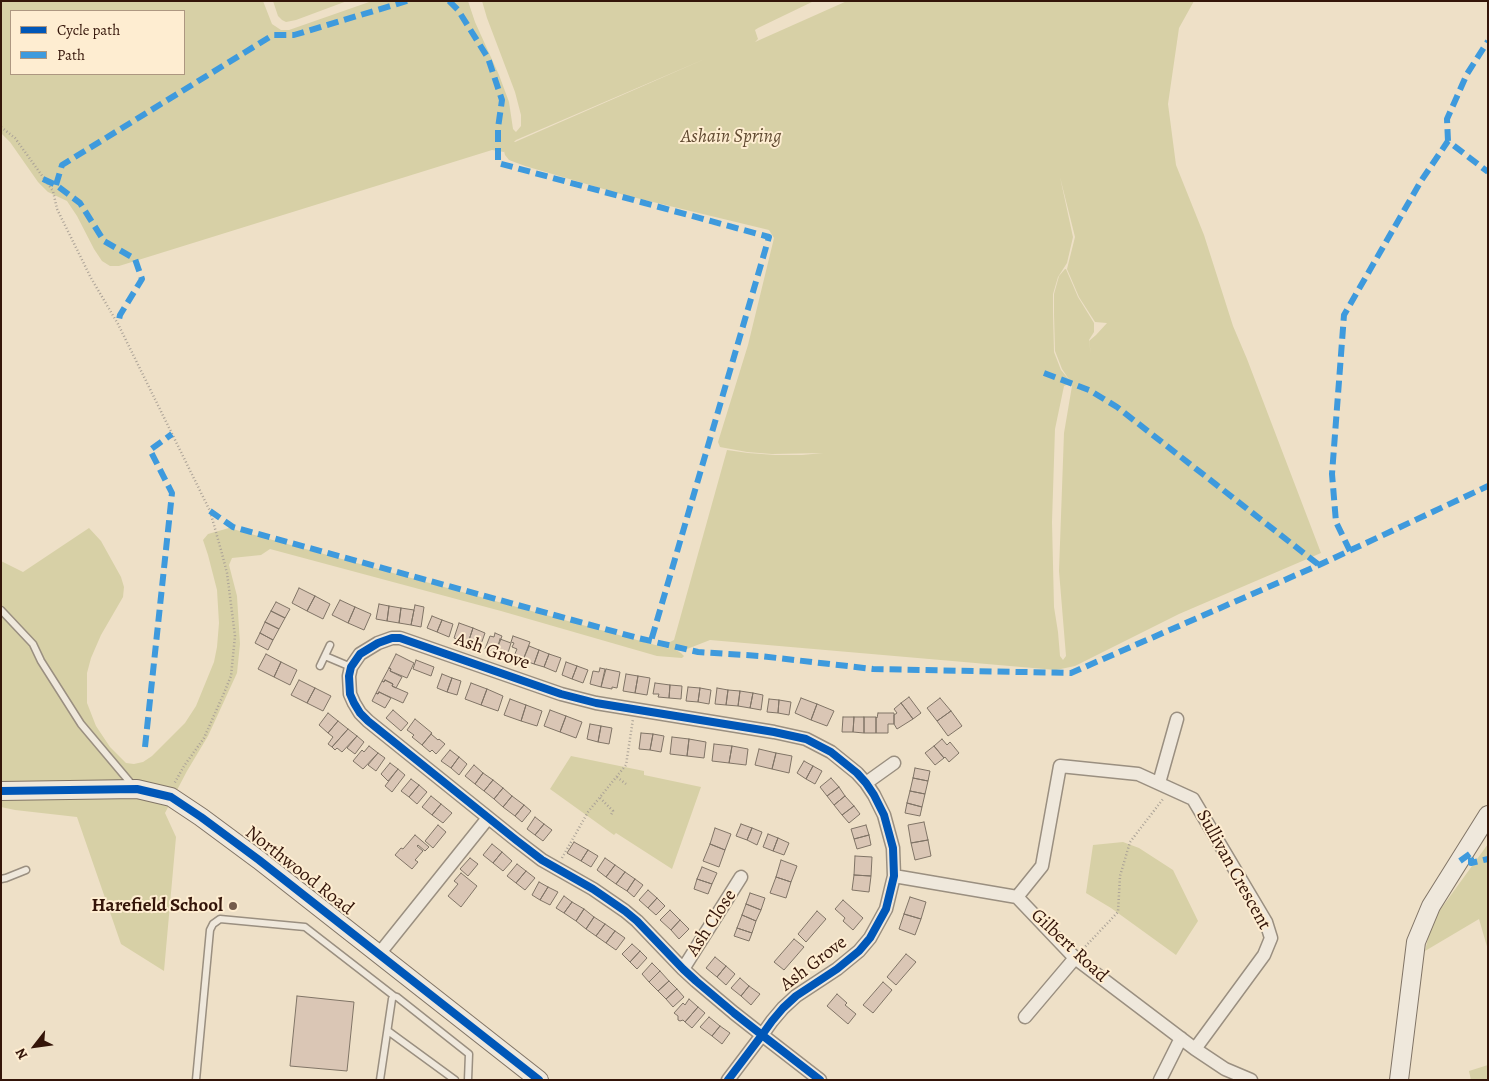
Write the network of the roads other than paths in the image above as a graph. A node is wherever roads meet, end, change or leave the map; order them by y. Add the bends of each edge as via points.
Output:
1 (1, 610) edge
2 (330, 644) dead end
3 (325, 656) junction
4 (320, 666) dead end
5 (351, 667) junction
6 (1177, 719) dead end
7 (894, 763) dead end
8 (866, 783) junction
9 (1165, 786) junction
10 (1, 790) edge
11 (137, 790) junction
12 (1488, 815) edge
13 (488, 818) junction
14 (26, 870) dead end
15 (894, 876) junction
16 (741, 877) dead end
17 (1, 879) edge
18 (1016, 897) junction
19 (379, 954) junction
20 (1076, 958) junction
21 (683, 969) junction
22 (394, 996) junction
23 (1025, 1017) dead end
24 (388, 1031) junction
25 (762, 1035) junction
26 (1181, 1038) junction
27 (1195, 1049) junction
28 (196, 1080) edge
29 (380, 1080) edge
30 (454, 1080) edge
31 (468, 1080) edge
32 (539, 1080) edge
33 (728, 1080) edge
34 (820, 1080) edge
35 (1160, 1080) edge
36 (1251, 1080) edge
37 (1398, 1080) edge

1 - 11 lane via 33,644 81,724
2 - 3 lane
3 - 4 lane
3 - 5 lane
5 - 8 street, Ash Grove via 366,650 385,640 400,638 596,703 806,739 830,752
5 - 13 street via 350,694 360,713
6 - 9 street
7 - 8 street
8 - 15 street, Ash Grove via 884,816 893,848
9 - 18 street, Sullivan Crescent via 1138,774 1060,766 1042,866
9 - 27 street, Sullivan Crescent via 1193,799 1266,922 1271,938 1264,955
10 - 11 street, Northwood Road
11 - 19 street, Northwood Road via 171,797 208,822
12 - 37 street via 1432,906 1416,942
13 - 19 street
13 - 21 street via 535,855 625,911
14 - 17 lane
15 - 18 street, Gilbert Road
15 - 25 street, Ash Grove via 886,909 859,951 796,996
16 - 21 street, Ash Close
18 - 20 street, Gilbert Road
19 - 32 street, Northwood Road
20 - 23 street
20 - 26 street, Gilbert Road
21 - 25 street
22 - 24 lane
22 - 28 lane via 305,927 220,919 210,930
22 - 31 lane via 469,1054
24 - 29 lane
24 - 30 lane
25 - 33 street, Ash Grove
25 - 34 street
26 - 27 street, Gilbert Road
26 - 35 street
27 - 36 street, Gilbert Road via 1225,1069

